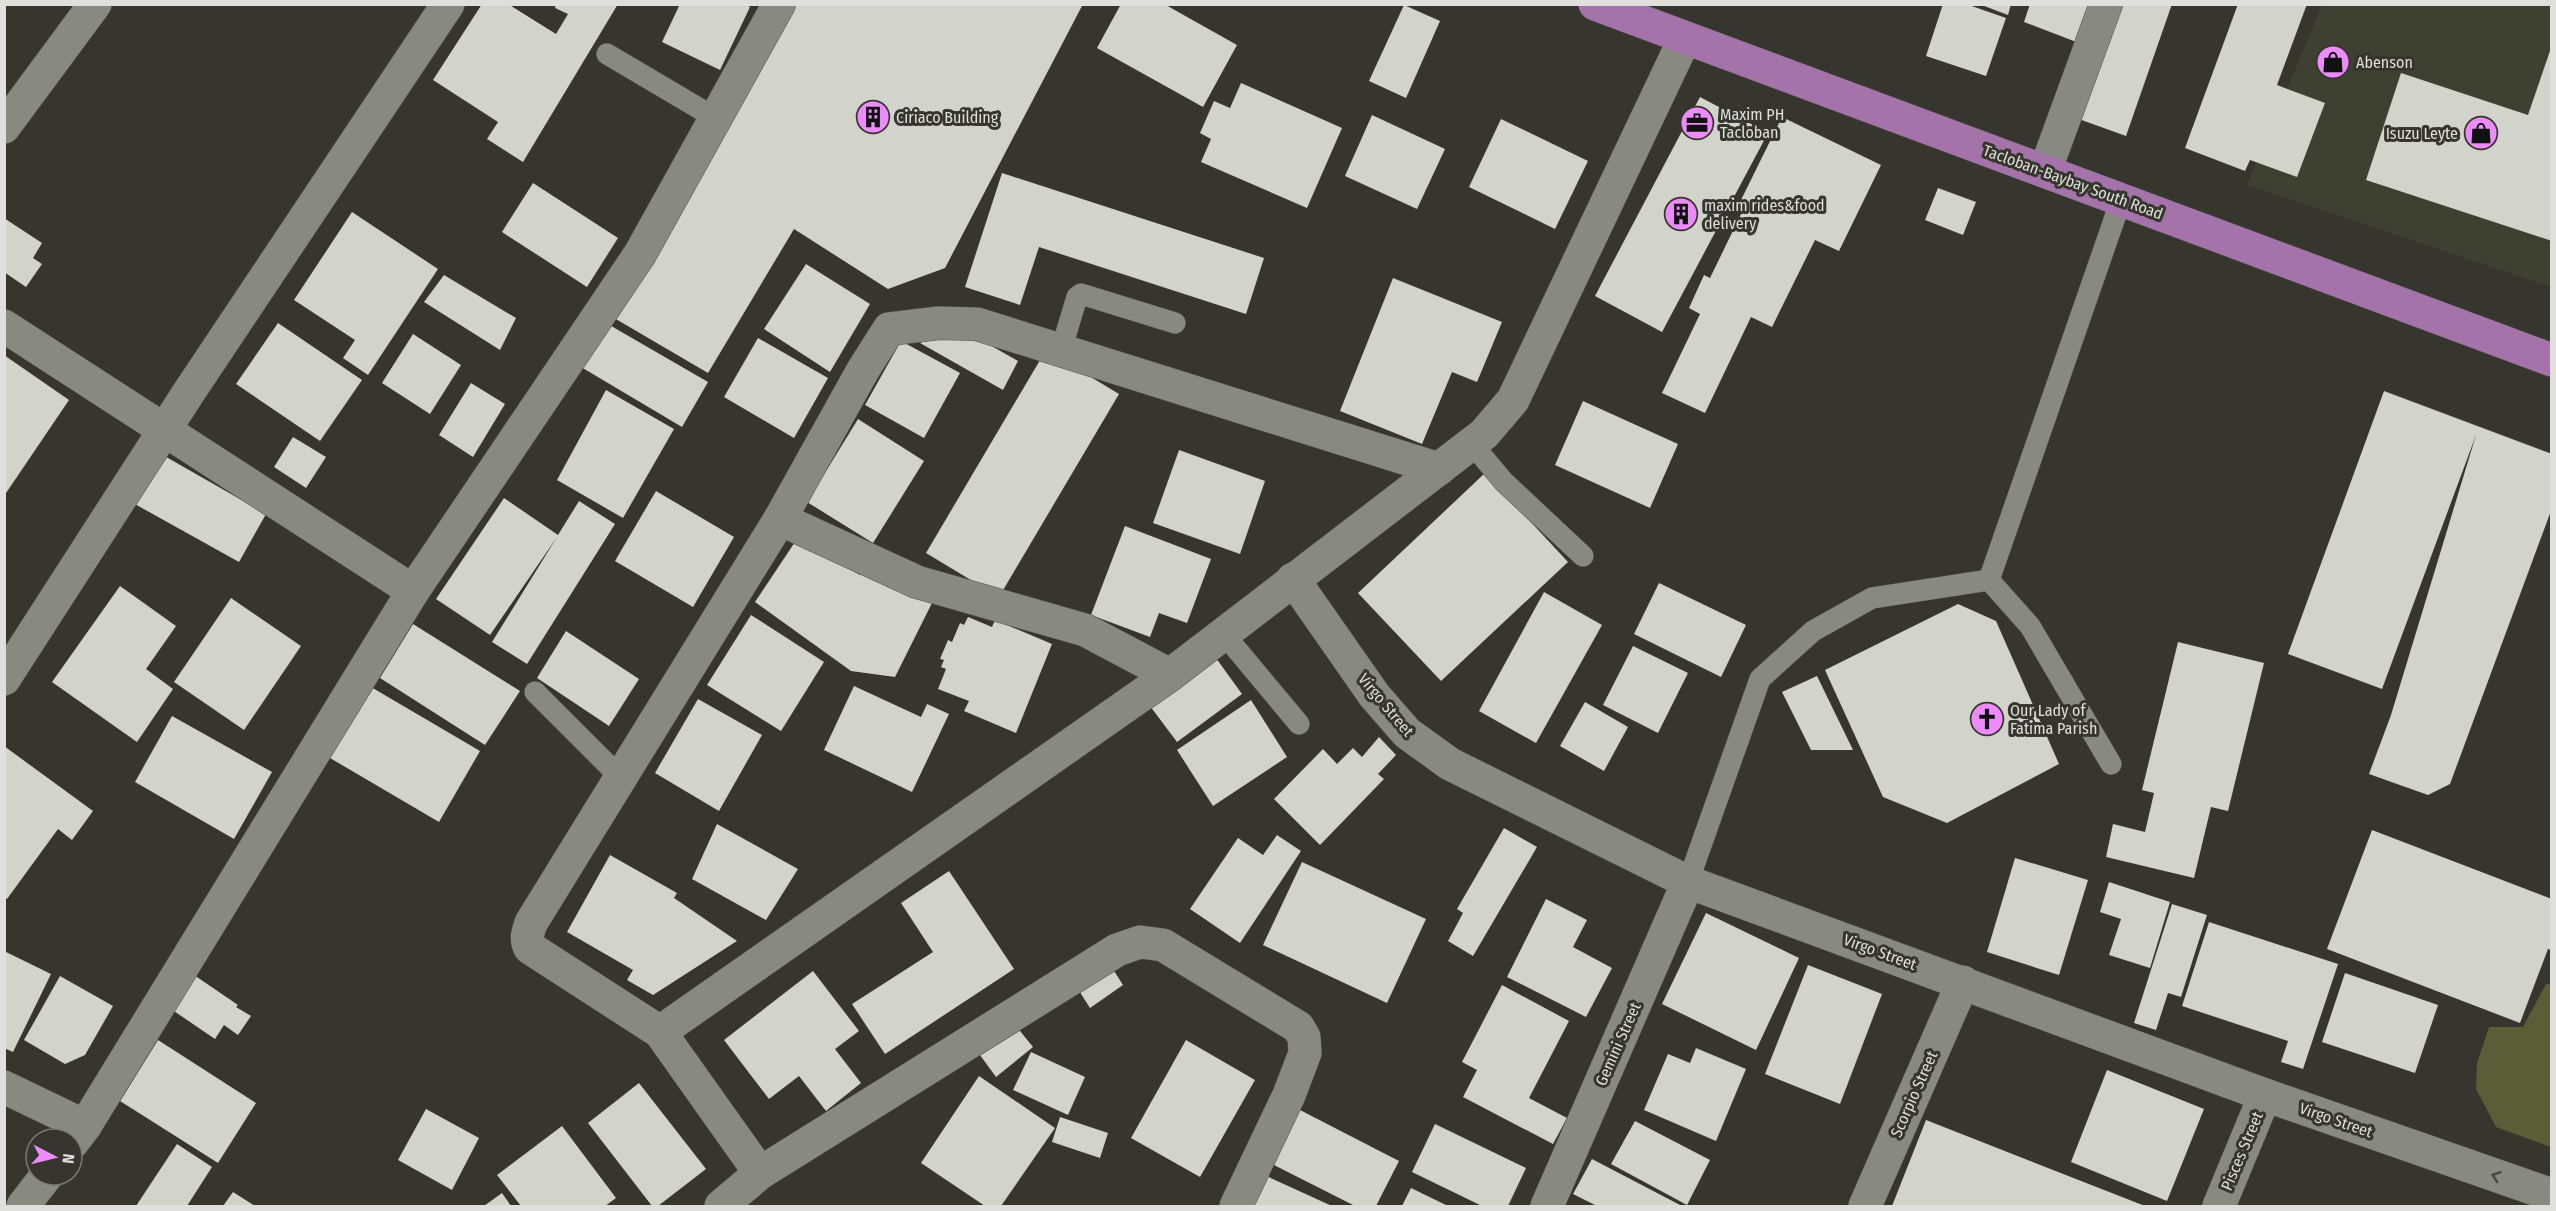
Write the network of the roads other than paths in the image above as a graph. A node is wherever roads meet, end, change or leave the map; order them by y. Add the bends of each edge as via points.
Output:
1 (95, 4) edge
2 (448, 4) edge
3 (1595, 4) edge
4 (2106, 4) edge
5 (776, 6) edge
6 (1685, 38) junction
7 (607, 54) dead end
8 (717, 119) junction
9 (4, 127) edge
10 (2046, 171) junction
11 (2121, 200) junction
12 (1175, 323) dead end
13 (4, 326) edge
14 (1061, 350) junction
15 (2552, 360) edge
16 (166, 429) junction
17 (1472, 444) junction
18 (1439, 468) junction
19 (780, 519) junction
20 (1583, 556) dead end
21 (1293, 579) junction
22 (1989, 580) junction
23 (413, 591) junction
24 (1224, 633) junction
25 (1170, 675) junction
26 (4, 679) edge
27 (535, 692) dead end
28 (1299, 724) dead end
29 (2111, 764) dead end
30 (621, 778) junction
31 (1688, 882) junction
32 (1963, 982) junction
33 (660, 1032) junction
34 (4, 1087) edge
35 (2265, 1095) junction
36 (68, 1127) edge
37 (83, 1127) edge
38 (760, 1173) junction
39 (38, 1187) edge
40 (2552, 1196) edge
41 (23, 1206) edge
42 (721, 1206) edge
43 (1236, 1206) edge
44 (1547, 1206) edge
45 (1865, 1206) edge
46 (2219, 1206) edge

1 - 9 street
2 - 16 street
3 - 6 main road, Tacloban-Baybay South Road
4 - 10 street
5 - 8 street
6 - 10 main road, Tacloban-Baybay South Road
6 - 17 street via 1513,400
7 - 8 lane
8 - 23 street via 640,254
10 - 11 main road, Tacloban-Baybay South Road
11 - 15 main road, Tacloban-Baybay South Road
11 - 22 lane
12 - 14 lane via 1081,294
13 - 16 street
14 - 18 street
14 - 19 street via 977,324 939,323 890,329
16 - 23 street
16 - 26 street
17 - 18 street
17 - 20 lane via 1504,482
18 - 21 street
19 - 25 street via 917,582 1085,630
19 - 30 street
21 - 24 street
21 - 31 street, Virgo Street via 1374,695 1407,733 1450,764
22 - 29 lane via 2030,626
22 - 31 lane via 1872,598 1813,631 1760,679
23 - 37 street
24 - 25 street
24 - 28 lane
25 - 33 street
27 - 30 lane
30 - 33 street via 531,923 527,942 530,948
31 - 32 street, Virgo Street
31 - 44 street, Gemini Street
32 - 35 street, Virgo Street
32 - 45 street, Scorpio Street
33 - 38 street
34 - 36 street
40 -> 35 street, Virgo Street
35 - 46 street, Pisces Street
38 - 42 street
38 - 43 street via 1117,950 1140,942 1163,945 1298,1027 1304,1038 1305,1053 1289,1095
39 - 41 street

